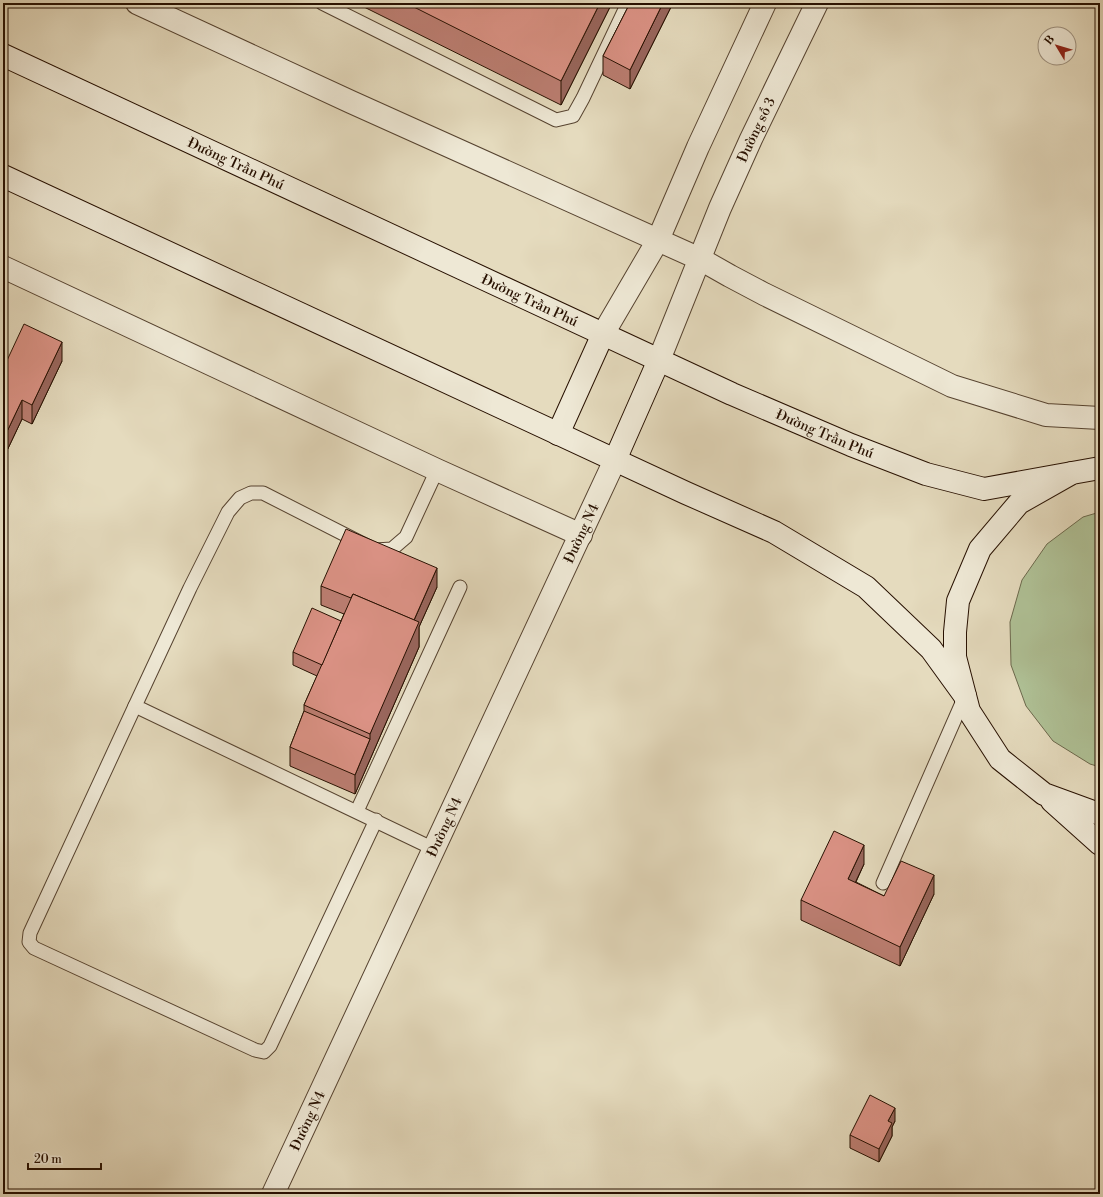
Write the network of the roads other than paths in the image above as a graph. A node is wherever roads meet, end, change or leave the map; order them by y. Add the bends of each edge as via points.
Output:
1 (137, 3) edge
2 (322, 3) edge
3 (628, 3) edge
4 (765, 3) edge
5 (817, 3) edge
6 (3, 56) edge
7 (3, 176) edge
8 (658, 240) junction
9 (700, 259) junction
10 (3, 267) edge
11 (603, 334) junction
12 (659, 360) junction
13 (1100, 418) edge
14 (558, 434) junction
15 (615, 460) junction
16 (1100, 468) edge
17 (437, 470) junction
18 (1072, 473) junction
19 (581, 535) junction
20 (460, 587) dead end
21 (965, 696) junction
22 (135, 706) junction
23 (1044, 794) junction
24 (357, 811) junction
25 (1100, 813) edge
26 (376, 820) junction
27 (1100, 844) edge
28 (434, 849) junction
29 (883, 884) dead end
30 (273, 1194) edge

1 - 8 street
2 - 3 lane via 556,120 573,116
4 - 8 street
5 - 9 street, Đường số 3 via 748,146
6 - 11 street, Đường Trần Phú
7 - 14 street
8 - 9 street
8 - 11 street
9 - 12 street, Đường số 3
9 - 13 street via 952,386 1046,414
10 - 17 street
11 - 12 street, Đường Trần Phú
11 - 14 street
12 - 15 street, Đường N4
12 - 18 street, Đường Trần Phú via 774,412 926,474 984,489
14 - 15 street
15 - 19 street, Đường N4
15 - 21 street via 774,532 866,587 931,649
16 - 18 street, Đường Trần Phú
17 - 19 street
17 - 22 lane via 406,536 392,549 375,550 262,493 250,493 240,498 228,512
18 - 21 street via 1019,503 980,549 958,601 955,658
19 - 28 street, Đường N4
20 - 24 lane
21 - 23 street via 969,711 1000,759
21 - 29 lane
22 - 24 lane
22 - 26 lane via 30,934 29,942 34,948 264,1052 270,1046
23 - 25 street
23 - 27 street
24 - 26 lane
26 - 28 lane
28 - 30 street, Đường N4

